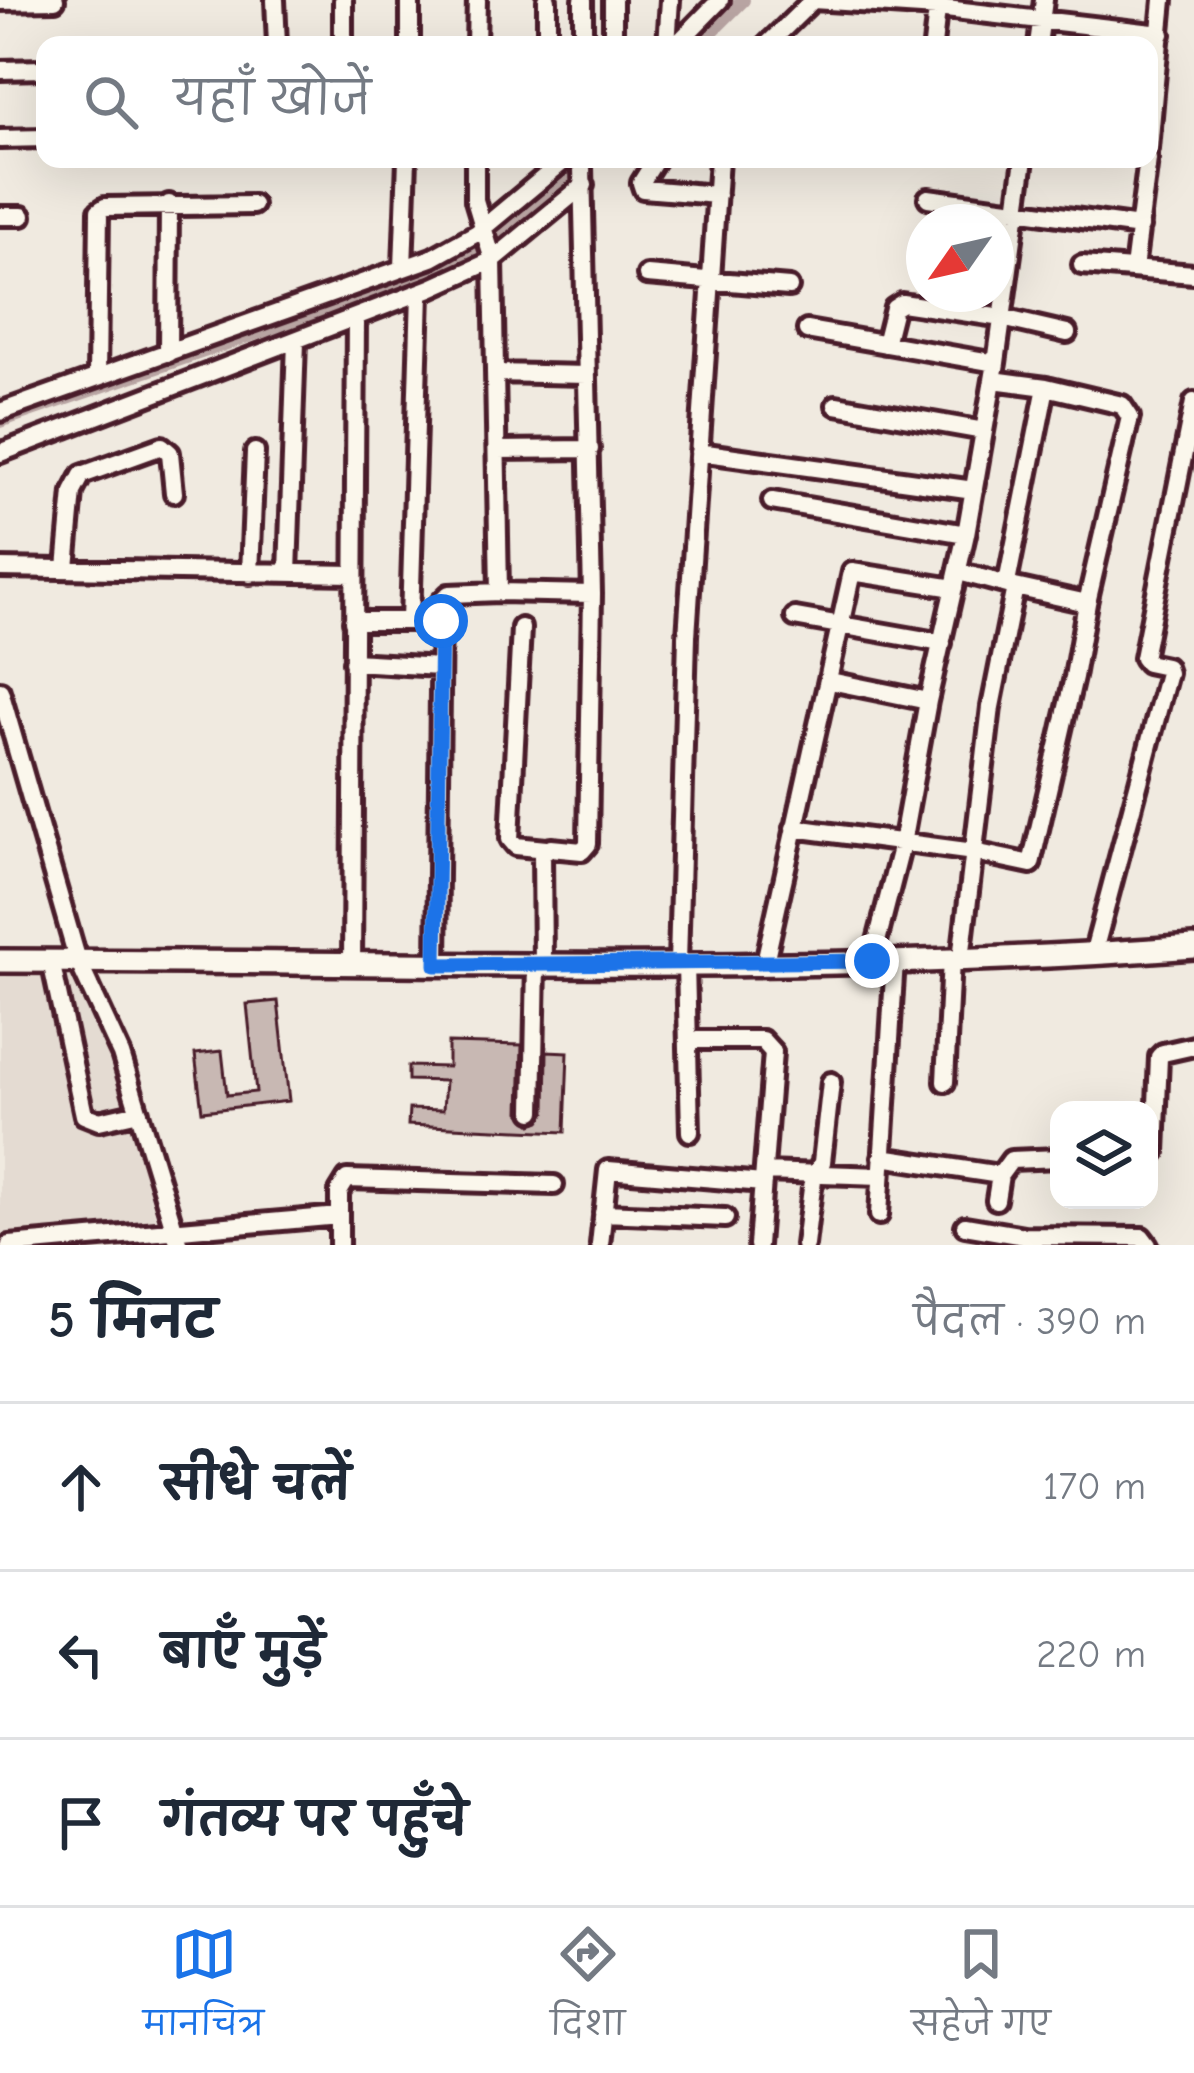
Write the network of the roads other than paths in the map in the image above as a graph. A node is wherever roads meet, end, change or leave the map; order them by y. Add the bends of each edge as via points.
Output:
1 (56, 0) edge
2 (275, 0) edge
3 (343, 0) edge
4 (410, 0) edge
5 (477, 0) edge
6 (547, 0) edge
7 (583, 0) edge
8 (614, 0) edge
9 (670, 0) edge
10 (813, 0) edge
11 (1163, 0) edge
12 (0, 1) edge
13 (715, 3) edge
14 (938, 4) edge
15 (1042, 9) edge
16 (1161, 34) junction
17 (277, 36) edge
18 (343, 36) edge
19 (410, 36) edge
20 (476, 36) edge
21 (547, 36) edge
22 (584, 36) edge
23 (613, 36) edge
24 (668, 36) edge
25 (684, 36) edge
26 (776, 36) edge
27 (935, 36) edge
28 (1158, 54) edge
29 (36, 69) edge
30 (0, 70) edge
31 (36, 138) edge
32 (0, 139) edge
33 (406, 168) edge
34 (476, 168) edge
35 (544, 168) edge
36 (650, 168) edge
37 (719, 168) edge
38 (1023, 168) edge
39 (1147, 168) edge
40 (578, 170) edge
41 (717, 196) junction
42 (928, 198) dead end
43 (169, 204) junction
44 (253, 205) dead end
45 (1017, 208) junction
46 (0, 216) edge
47 (22, 216) dead end
48 (1139, 227) junction
49 (482, 228) junction
50 (493, 260) junction
51 (1082, 265) dead end
52 (403, 268) junction
53 (1134, 269) junction
54 (1194, 274) edge
55 (647, 275) dead end
56 (713, 280) junction
57 (789, 286) dead end
58 (420, 293) junction
59 (356, 318) junction
60 (1002, 318) junction
61 (807, 330) dead end
62 (1067, 333) dead end
63 (296, 341) junction
64 (885, 344) junction
65 (168, 353) junction
66 (994, 371) junction
67 (496, 373) junction
68 (587, 375) junction
69 (97, 377) junction
70 (1046, 387) junction
71 (1194, 402) edge
72 (836, 405) dead end
73 (0, 412) edge
74 (984, 431) junction
75 (590, 449) junction
76 (497, 450) junction
77 (254, 452) dead end
78 (699, 452) junction
79 (0, 453) edge
80 (974, 490) junction
81 (174, 493) dead end
82 (772, 501) dead end
83 (966, 534) junction
84 (0, 568) edge
85 (66, 568) junction
86 (288, 572) junction
87 (250, 574) junction
88 (353, 574) junction
89 (956, 580) junction
90 (1011, 585) junction
91 (499, 592) junction
92 (592, 595) junction
93 (1087, 603) junction
94 (795, 616) dead end
95 (352, 621) junction
96 (410, 621) junction
97 (441, 621) junction
98 (842, 624) junction
99 (521, 628) dead end
100 (942, 643) junction
101 (353, 662) junction
102 (440, 667) junction
103 (830, 681) junction
104 (0, 692) edge
105 (928, 701) junction
106 (794, 828) junction
107 (902, 844) junction
108 (546, 849) junction
109 (974, 852) junction
110 (1194, 947) edge
111 (1093, 955) junction
112 (956, 959) junction
113 (884, 960) junction
114 (0, 961) edge
115 (51, 961) junction
116 (78, 961) junction
117 (765, 962) junction
118 (682, 963) junction
119 (539, 964) junction
120 (352, 965) junction
121 (436, 965) junction
122 (688, 1040) junction
123 (1194, 1046) edge
124 (831, 1082) dead end
125 (945, 1082) dead end
126 (1157, 1101) edge
127 (533, 1111) dead end
128 (139, 1112) junction
129 (690, 1132) dead end
130 (1050, 1158) edge
131 (882, 1166) junction
132 (817, 1172) junction
133 (1000, 1175) junction
134 (763, 1177) junction
135 (554, 1185) dead end
136 (995, 1200) dead end
137 (603, 1213) junction
138 (878, 1215) dead end
139 (339, 1216) junction
140 (725, 1218) dead end
141 (965, 1226) dead end
142 (177, 1238) edge
143 (59, 1243) edge
144 (10, 1245) edge
145 (339, 1245) edge
146 (600, 1245) edge
147 (758, 1245) edge
148 (805, 1245) edge
149 (1148, 1245) edge

1 - 12 street
2 - 17 street
3 - 18 street
4 - 19 street
5 - 20 street
6 - 21 street
7 - 22 street
8 - 23 street
9 - 24 street
10 - 14 street
10 - 26 street
11 - 16 street
13 - 25 street
14 - 15 street
14 - 27 street
15 - 16 street
16 - 28 street
29 - 30 street
31 - 32 street
33 - 52 street
34 - 49 street
35 - 40 street
35 - 49 street
36 - 41 street via 643,189
37 - 41 street
38 - 45 street
39 - 48 street
40 - 50 street
40 - 68 street
41 - 56 street
42 - 45 street
43 - 44 street
43 - 65 street
43 - 69 street via 99,211
45 - 48 street
45 - 60 street
46 - 47 street
48 - 53 street
49 - 50 street
49 - 52 street
50 - 58 street
50 - 67 street
51 - 53 street
52 - 65 street
53 - 54 street
55 - 56 street
56 - 57 street
56 - 78 street
58 - 59 street
58 - 96 street
59 - 63 street
59 - 88 street
60 - 62 street
60 - 64 street via 898,304
60 - 66 street
61 - 64 street
63 - 79 street
63 - 86 street
64 - 66 street
65 - 69 street
66 - 70 street
66 - 74 street
67 - 68 street
67 - 76 street
68 - 75 street
69 - 73 street
70 - 90 street
70 - 93 street via 1130,412
71 - 111 street via 1143,658 1168,673
72 - 74 street
74 - 80 street
75 - 76 street
75 - 92 street
76 - 91 street
77 - 87 street
78 - 80 street
78 - 118 street via 686,636
80 - 83 street
81 - 85 street via 170,453 162,446 82,475
82 - 83 street
83 - 89 street
84 - 85 street
85 - 87 street
86 - 87 street
86 - 88 street
88 - 95 street
89 - 90 street
89 - 98 street via 854,570
89 - 100 street
90 - 93 street
90 - 109 street
91 - 92 street
91 - 97 street via 444,596
92 - 108 street via 588,844
93 - 109 street via 1032,863
94 - 98 street
95 - 96 street
95 - 101 street
96 - 97 street
97 - 102 street
98 - 100 street
98 - 103 street
99 - 108 street via 510,839
100 - 105 street
101 - 102 street
101 - 120 street
102 - 121 street
103 - 105 street
103 - 106 street
104 - 116 street
105 - 107 street
106 - 107 street
106 - 117 street
107 - 109 street
107 - 113 street
108 - 119 street
109 - 112 street
110 - 111 main road
111 - 112 main road
112 - 113 main road
112 - 125 street
113 - 117 main road
113 - 131 street
114 - 115 main road
115 - 116 main road
115 - 128 street via 84,1114 100,1121
116 - 120 main road
116 - 128 street
117 - 118 main road
118 - 119 main road
118 - 122 street
119 - 121 main road
119 - 127 street
120 - 121 main road
122 - 129 street
122 - 134 street via 762,1040 771,1047
123 - 126 street via 1159,1057
124 - 132 street
128 - 142 street
130 - 133 street via 1016,1159
131 - 132 street
131 - 133 street
131 - 138 street
132 - 134 street
132 - 148 street
133 - 136 street
134 - 137 street via 612,1169 604,1175
134 - 147 street
135 - 139 street via 347,1179
137 - 140 street
137 - 146 street
139 - 142 street
139 - 145 street
141 - 149 street via 1024,1236 1142,1237
142 - 143 street
143 - 144 street

